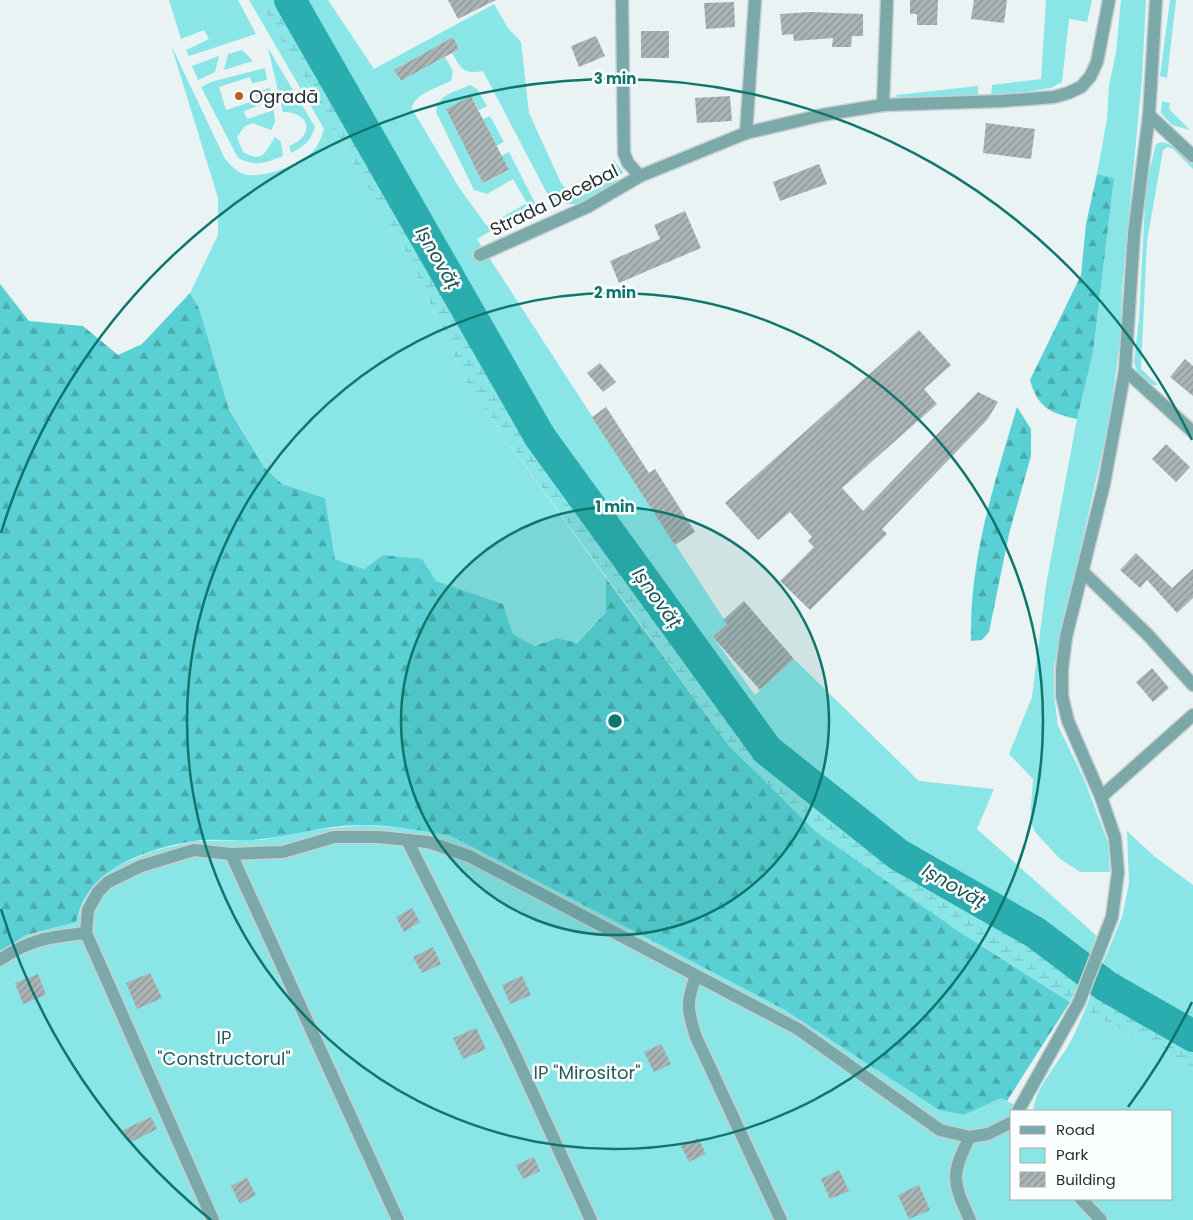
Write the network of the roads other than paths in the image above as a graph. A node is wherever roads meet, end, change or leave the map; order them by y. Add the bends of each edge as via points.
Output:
1 (622, 0) edge
2 (754, 0) edge
3 (888, 0) edge
4 (1109, 0) edge
5 (1156, 0) edge
6 (883, 106) junction
7 (1149, 115) junction
8 (746, 133) junction
9 (1193, 156) edge
10 (640, 176) junction
11 (480, 255) dead end
12 (1125, 370) junction
13 (1193, 432) edge
14 (1082, 572) junction
15 (1193, 685) edge
16 (1193, 714) edge
17 (1102, 797) junction
18 (407, 840) junction
19 (231, 854) junction
20 (86, 933) junction
21 (0, 960) edge
22 (696, 976) junction
23 (1019, 1110) edge
24 (1010, 1123) edge
25 (970, 1137) junction
26 (1082, 1200) edge
27 (213, 1220) edge
28 (398, 1220) edge
29 (591, 1220) edge
30 (781, 1220) edge
31 (970, 1220) edge
32 (1101, 1220) edge

1 - 10 street, Strada Decebal via 624,153
2 - 8 street
3 - 6 street
4 - 6 street via 1097,62 1081,87 1054,97
5 - 7 street
6 - 8 street via 822,115
7 - 9 street
7 - 12 street via 1134,234
8 - 10 street
10 - 11 street, Strada Decebal via 587,207
12 - 13 street
12 - 14 street via 1104,484
14 - 15 street via 1147,634
14 - 17 street via 1066,637 1062,696 1068,721
16 - 17 street
17 - 23 street via 1115,838 1118,872 1112,917 1079,1002
18 - 19 street via 334,837 283,852
18 - 22 street via 428,842 469,856
18 - 29 street via 511,1046
19 - 20 street via 194,850 141,866 108,882 88,910
19 - 28 street
20 - 21 street via 41,939
20 - 27 street
22 - 25 street via 798,1029 940,1130
22 - 30 street via 688,1012 696,1037
24 - 25 street via 988,1134
25 - 31 street via 956,1170 956,1182
26 - 32 street

